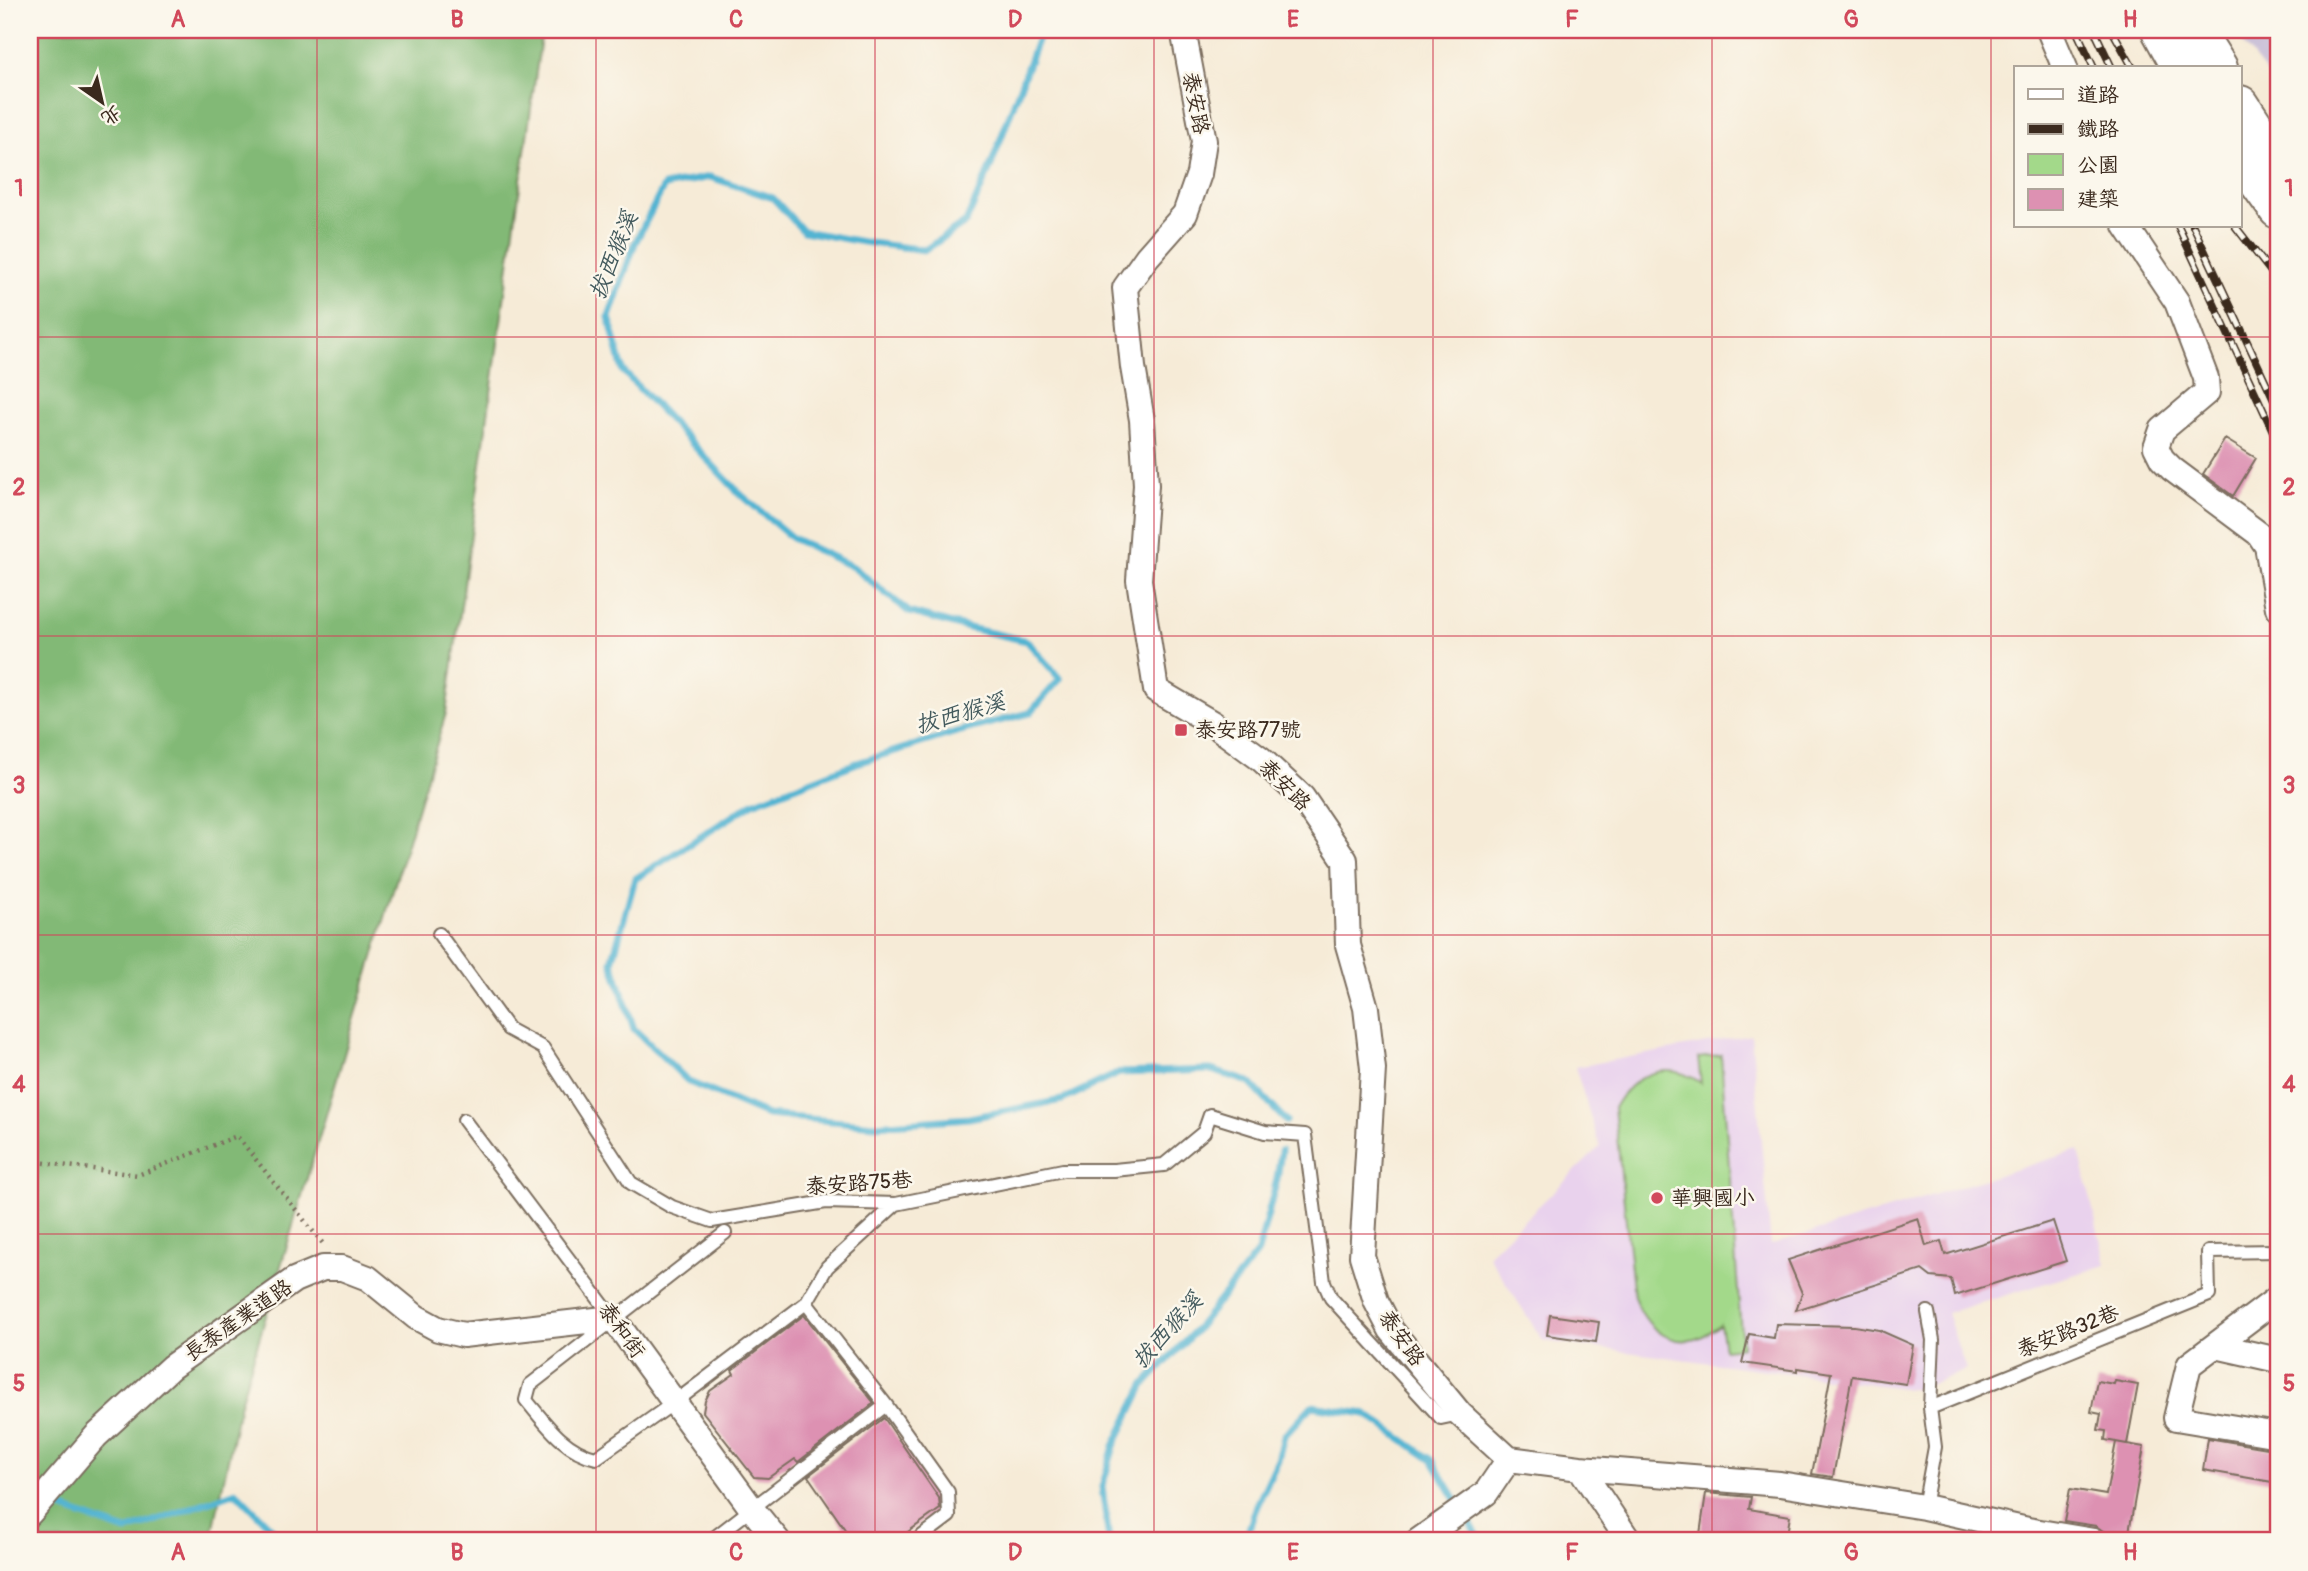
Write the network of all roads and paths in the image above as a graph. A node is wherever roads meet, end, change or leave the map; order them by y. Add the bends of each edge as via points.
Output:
1 (1183, 30) edge
2 (2049, 30) edge
3 (2161, 30) edge
4 (2194, 30) edge
5 (2064, 66) edge
6 (2181, 66) edge
7 (2217, 66) edge
8 (2242, 108) edge
9 (2242, 159) edge
10 (2278, 163) edge
11 (2278, 209) edge
12 (2127, 228) edge
13 (2278, 608) edge
14 (439, 934) dead end
15 (464, 1120) dead end
16 (1305, 1135) joint
17 (30, 1161) edge
18 (896, 1203) junction
19 (725, 1233) dead end
20 (2278, 1251) edge
21 (342, 1268) junction
22 (2278, 1298) edge
23 (806, 1303) junction
24 (1928, 1312) dead end
25 (613, 1318) junction
26 (2217, 1346) junction
27 (2278, 1360) edge
28 (675, 1402) junction
29 (886, 1405) junction
30 (1930, 1408) junction
31 (1460, 1413) junction
32 (2278, 1435) edge
33 (1509, 1459) junction
34 (1580, 1468) junction
35 (1924, 1507) junction
36 (752, 1509) junction
37 (30, 1513) edge
38 (2027, 1536) edge
39 (1420, 1540) edge
40 (710, 1541) edge
41 (778, 1541) edge
42 (916, 1541) edge
43 (1629, 1541) edge
44 (2094, 1541) edge

1 - 31 street, 泰安路 via 1204,141 1199,174 1185,214 1125,288 1146,485 1139,580 1156,690 1261,759 1302,797 1345,860 1349,945 1366,1008 1373,1069 1362,1256 1391,1331
2 - 5 street
3 - 6 main road
4 - 7 main road
8 - 10 main road
9 - 11 main road
12 - 13 street via 2177,302 2206,378 2207,392 2162,430 2156,447 2172,469 2259,534 2267,546
14 - 18 lane, 泰安路75巷 via 508,1029 542,1048 631,1183 672,1207 712,1221 826,1202
15 - 25 lane, 泰和街
16 - 18 lane, 泰安路75巷 via 1265,1132 1210,1115 1204,1132 1164,1165 1063,1170
16 - 31 lane, 泰安路 via 1324,1282 1331,1298 1441,1418
17 - 21 path via 138,1175 237,1136
18 - 23 lane via 827,1267
19 - 25 lane
20 - 30 lane, 泰安路32巷 via 2208,1252 2209,1295
21 - 25 street via 368,1278 416,1317 463,1335
21 - 37 street, 長泰產業道路 via 323,1268 294,1280 172,1367 96,1436
22 - 26 street
23 - 28 lane
23 - 29 lane
24 - 30 lane via 1933,1340
25 - 28 street, 泰和街
25 - 28 lane via 530,1385 526,1400 556,1436 580,1454 596,1458
26 - 27 street
26 - 32 street via 2189,1365 2176,1418
28 - 36 street, 泰和街
29 - 36 lane
29 - 42 lane via 948,1492 949,1516
30 - 35 lane via 1935,1447
31 - 33 street, 泰安路
33 - 34 street
33 - 39 street via 1486,1493
34 - 35 street via 1780,1484
34 - 43 street
35 - 38 street
36 - 40 lane
36 - 41 street, 泰和街
38 - 44 street

